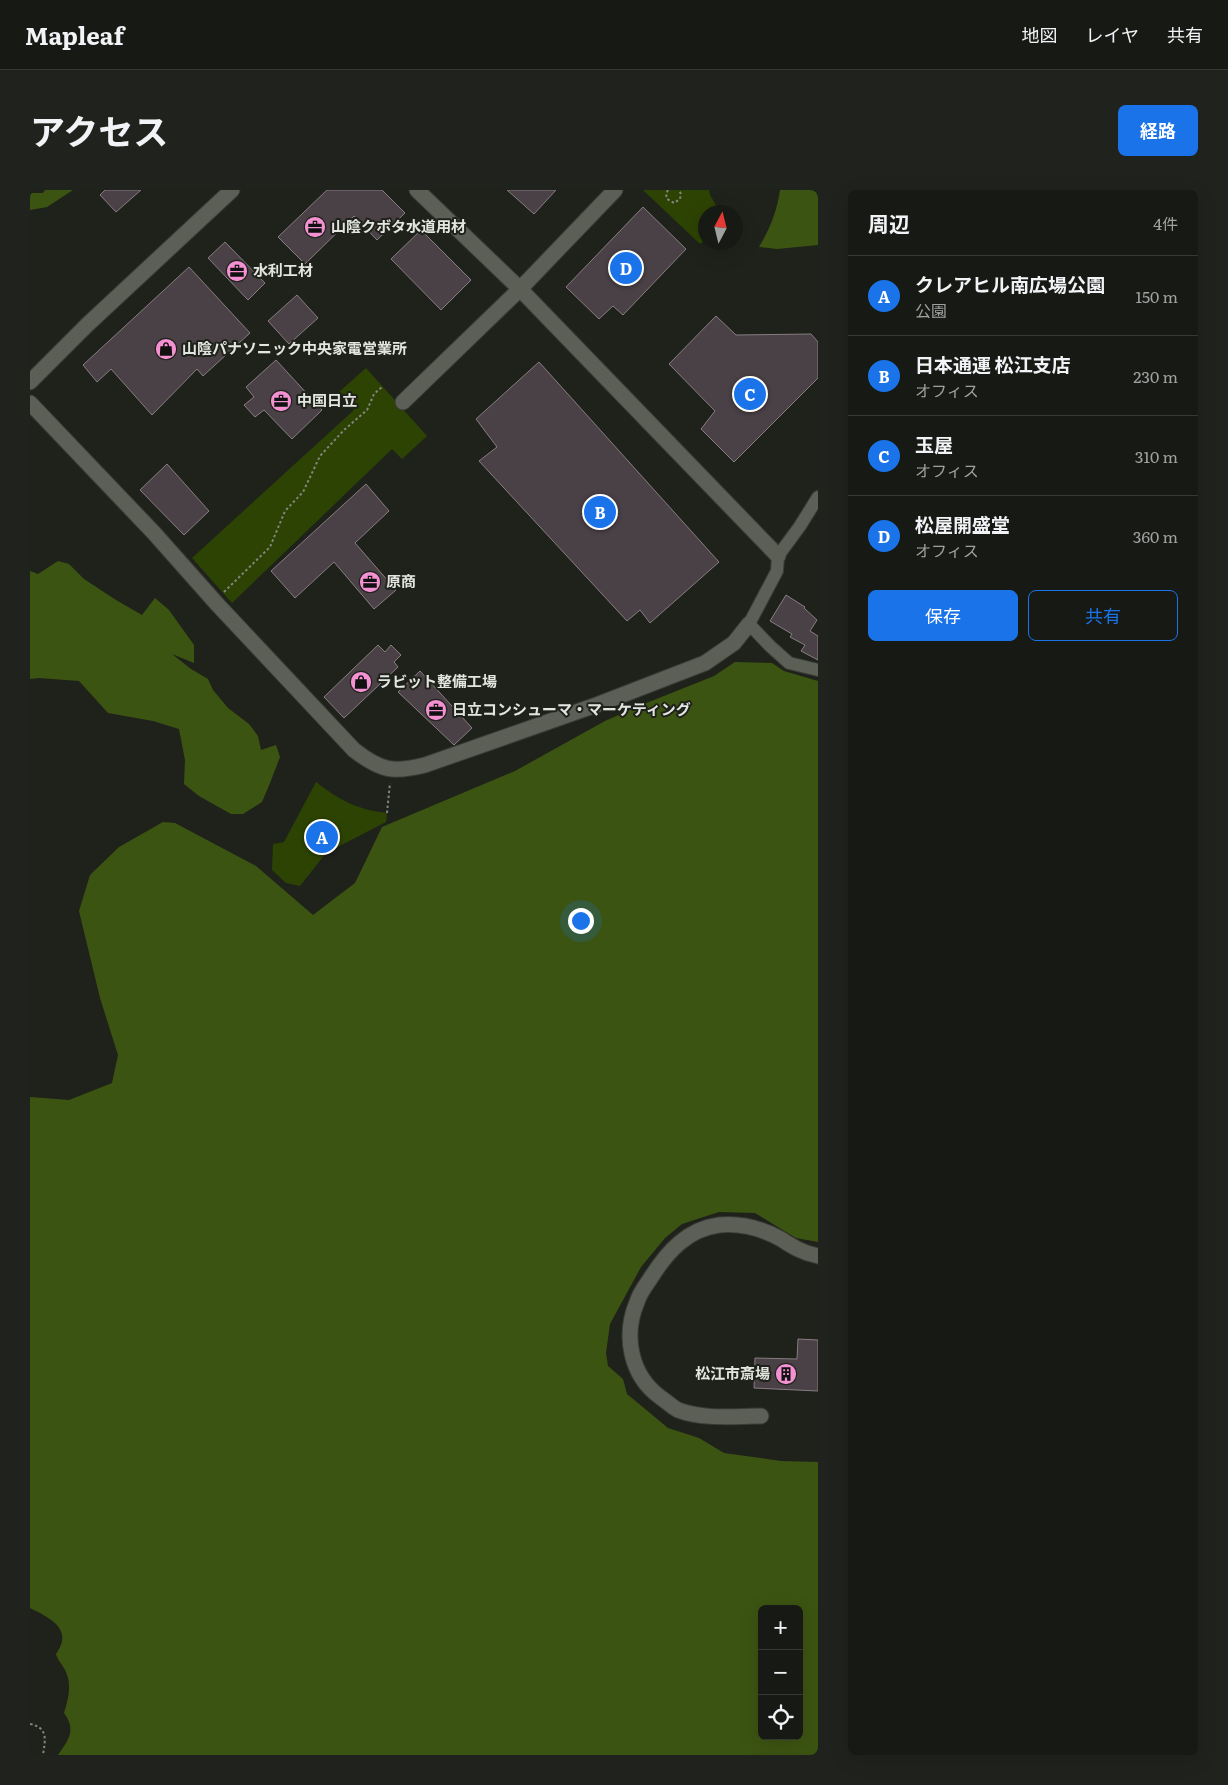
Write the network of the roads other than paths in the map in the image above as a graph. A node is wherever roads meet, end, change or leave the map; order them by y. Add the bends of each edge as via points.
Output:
1 (232, 190) edge
2 (417, 190) edge
3 (616, 190) edge
4 (520, 289) junction
5 (30, 382) edge
6 (403, 402) dead end
7 (30, 403) edge
8 (818, 497) edge
9 (778, 556) junction
10 (749, 624) junction
11 (818, 670) edge
12 (818, 1256) edge
13 (761, 1416) dead end

1 - 5 street
2 - 4 street
3 - 4 street
4 - 6 street
4 - 9 street
7 - 10 street via 354,750 369,762 388,769 404,770 425,765 705,663 734,643
8 - 9 street
9 - 10 street via 776,570
10 - 11 street via 789,663
12 - 13 street via 797,1250 757,1228 732,1224 704,1228 690,1234 669,1252 637,1300 629,1335 632,1356 640,1376 654,1393 677,1410 697,1414

